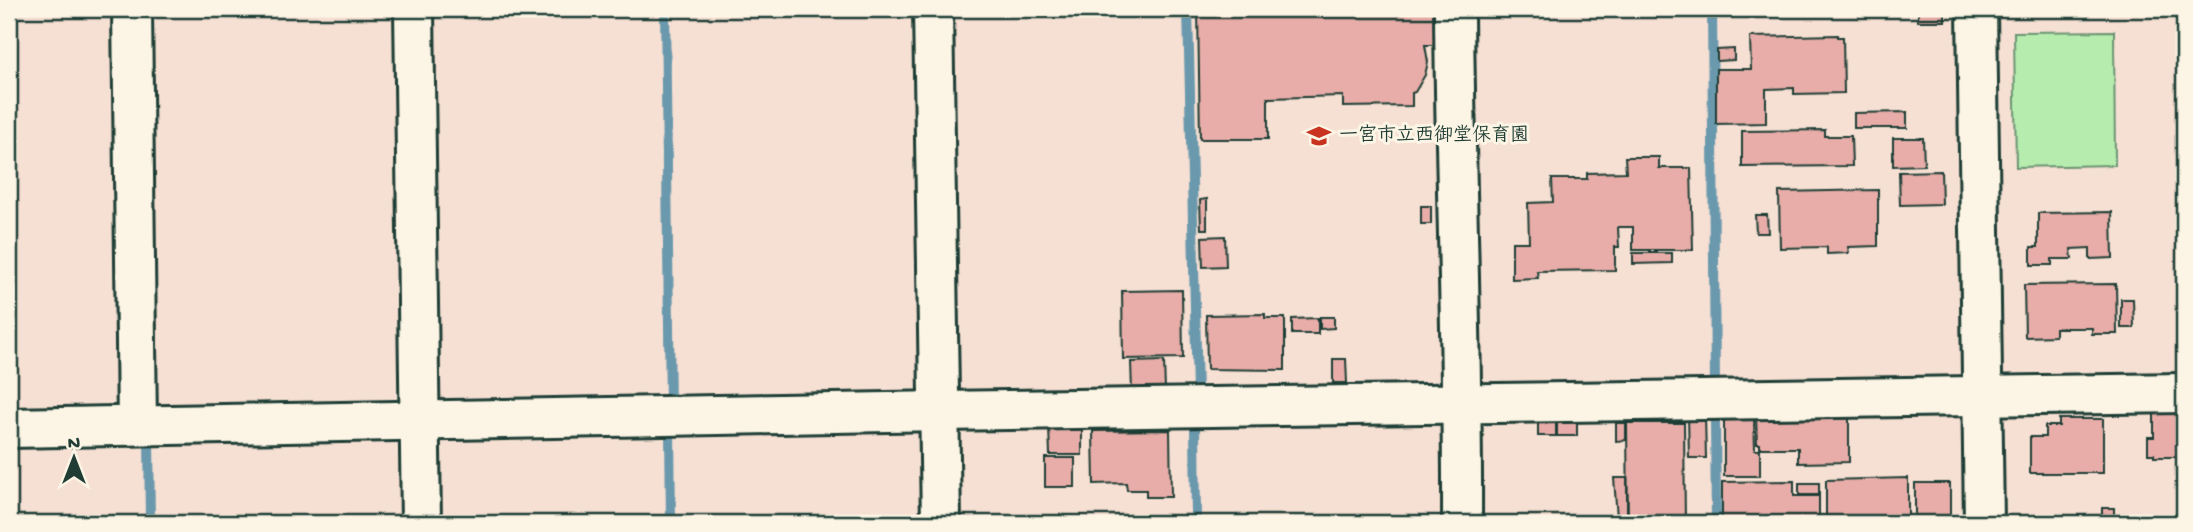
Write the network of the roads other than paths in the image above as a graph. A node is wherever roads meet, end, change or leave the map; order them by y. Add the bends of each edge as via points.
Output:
1 (132, 9) edge
2 (414, 9) edge
3 (933, 9) edge
4 (1454, 9) edge
5 (1978, 9) edge
6 (2184, 393) edge
7 (1982, 397) junction
8 (1463, 405) junction
9 (941, 411) junction
10 (419, 420) junction
11 (137, 425) junction
12 (9, 428) edge
13 (421, 523) edge
14 (941, 523) edge
15 (1462, 523) edge
16 (1984, 523) edge

1 - 11 street
2 - 10 street
3 - 9 street
4 - 8 street
5 - 7 street
6 - 7 street
7 - 8 street
7 - 16 street
8 - 9 street
8 - 15 street
9 - 10 street
9 - 14 street
10 - 11 street
10 - 13 street
11 - 12 street

